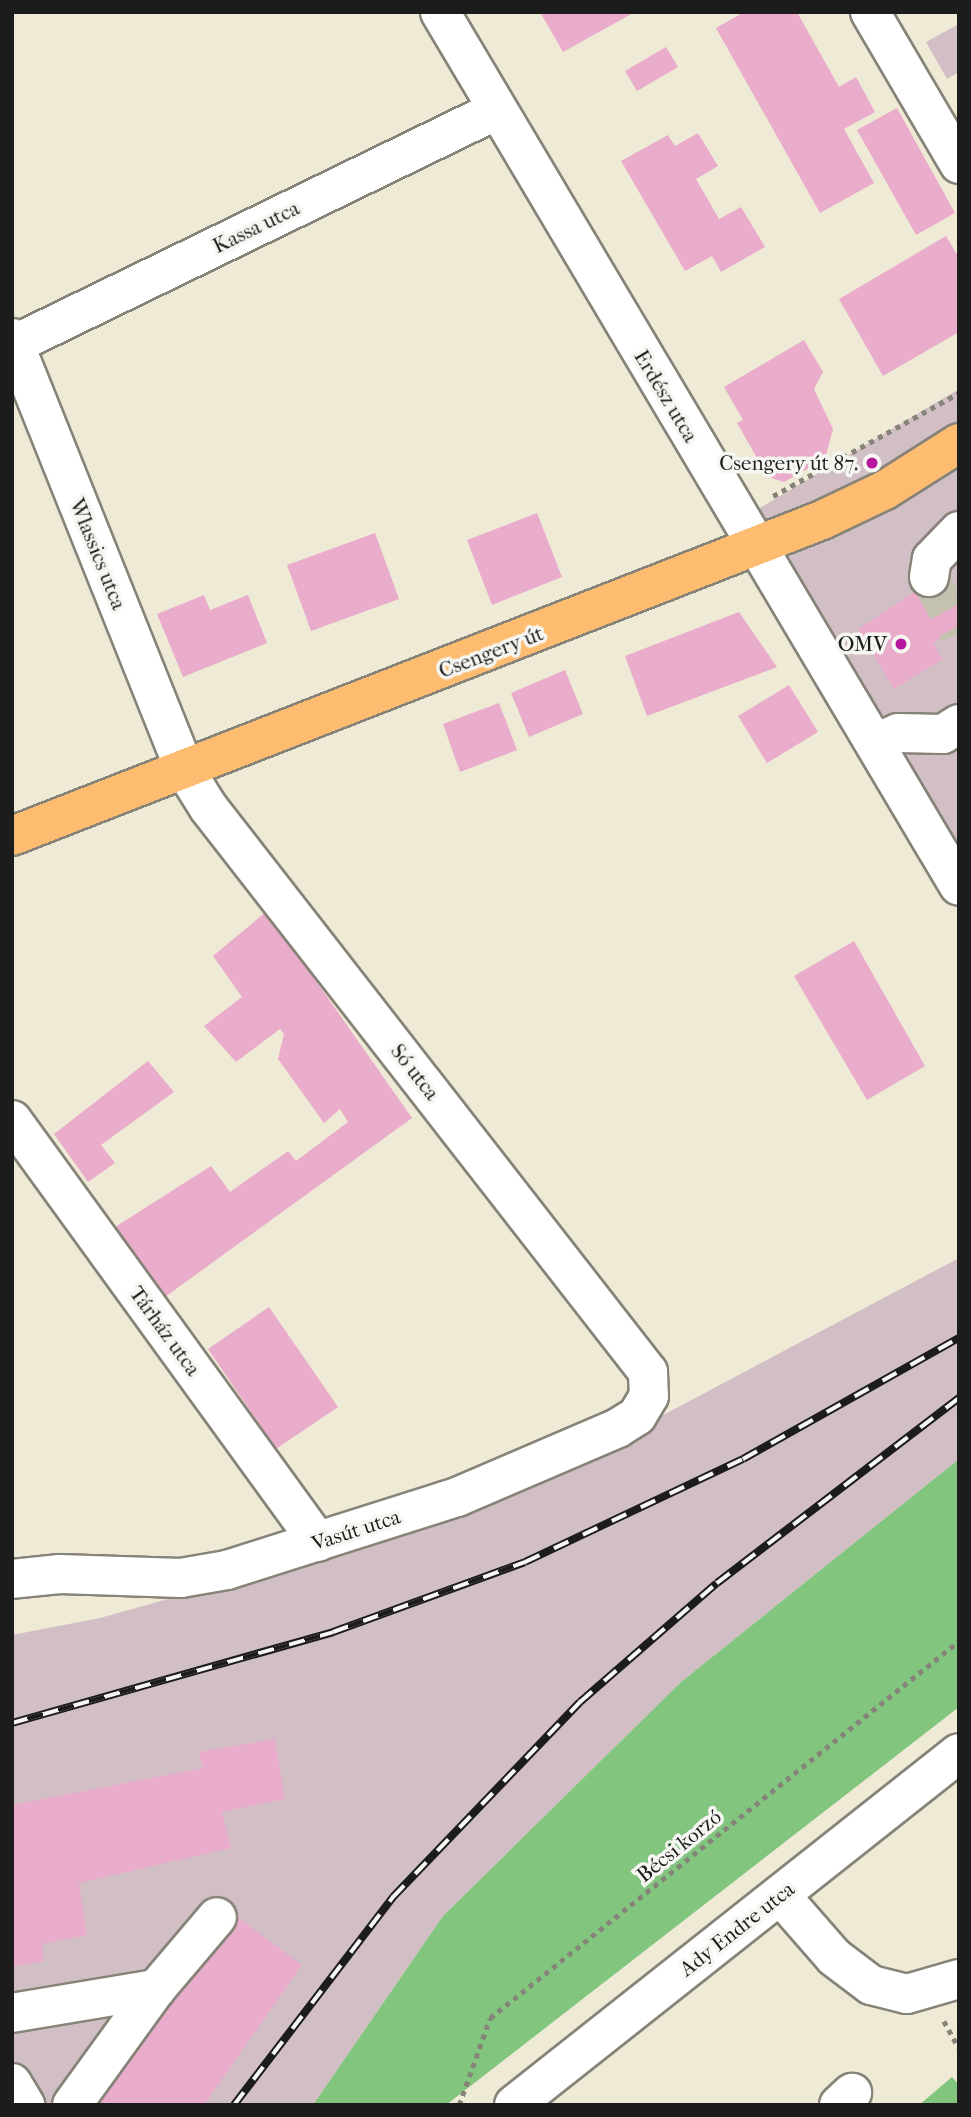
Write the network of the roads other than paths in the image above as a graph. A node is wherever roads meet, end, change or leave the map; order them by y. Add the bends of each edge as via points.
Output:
1 (440, 12) edge
2 (870, 12) edge
3 (497, 110) junction
4 (959, 164) edge
5 (13, 341) edge
6 (959, 443) edge
7 (959, 531) edge
8 (756, 547) junction
9 (929, 577) dead end
10 (959, 724) edge
11 (875, 743) junction
12 (185, 770) junction
13 (12, 836) edge
14 (955, 871) edge
15 (12, 1120) edge
16 (649, 1372) joint
17 (318, 1542) junction
18 (12, 1579) edge
19 (959, 1753) edge
20 (780, 1895) junction
21 (216, 1917) dead end
22 (959, 1979) edge
23 (156, 1989) junction
24 (12, 2014) edge
25 (12, 2083) edge
26 (25, 2105) edge
27 (72, 2105) edge
28 (514, 2105) edge

1 - 3 street, Erdész utca
2 - 4 street
3 - 5 street, Kassa utca
3 - 8 street, Erdész utca
5 - 12 street, Wlassics utca
6 - 8 main road, Csengery út via 885,490
7 - 9 street via 932,559
8 - 11 street, Erdész utca
8 - 12 main road, Csengery út
10 - 11 street via 943,734 898,733
11 - 14 street, Erdész utca
12 - 13 main road, Csengery út
12 - 16 street, Só utca via 208,807
15 - 17 street, Tárház utca
16 - 17 street, Vasút utca via 649,1396 637,1416 618,1428 457,1497
17 - 18 street, Vasút utca via 181,1578 61,1574
19 - 20 street, Ady Endre utca
20 - 22 street via 834,1957 870,1985 907,1994
20 - 28 street, Ady Endre utca
21 - 23 street
23 - 24 street
23 - 27 street
25 - 26 street

